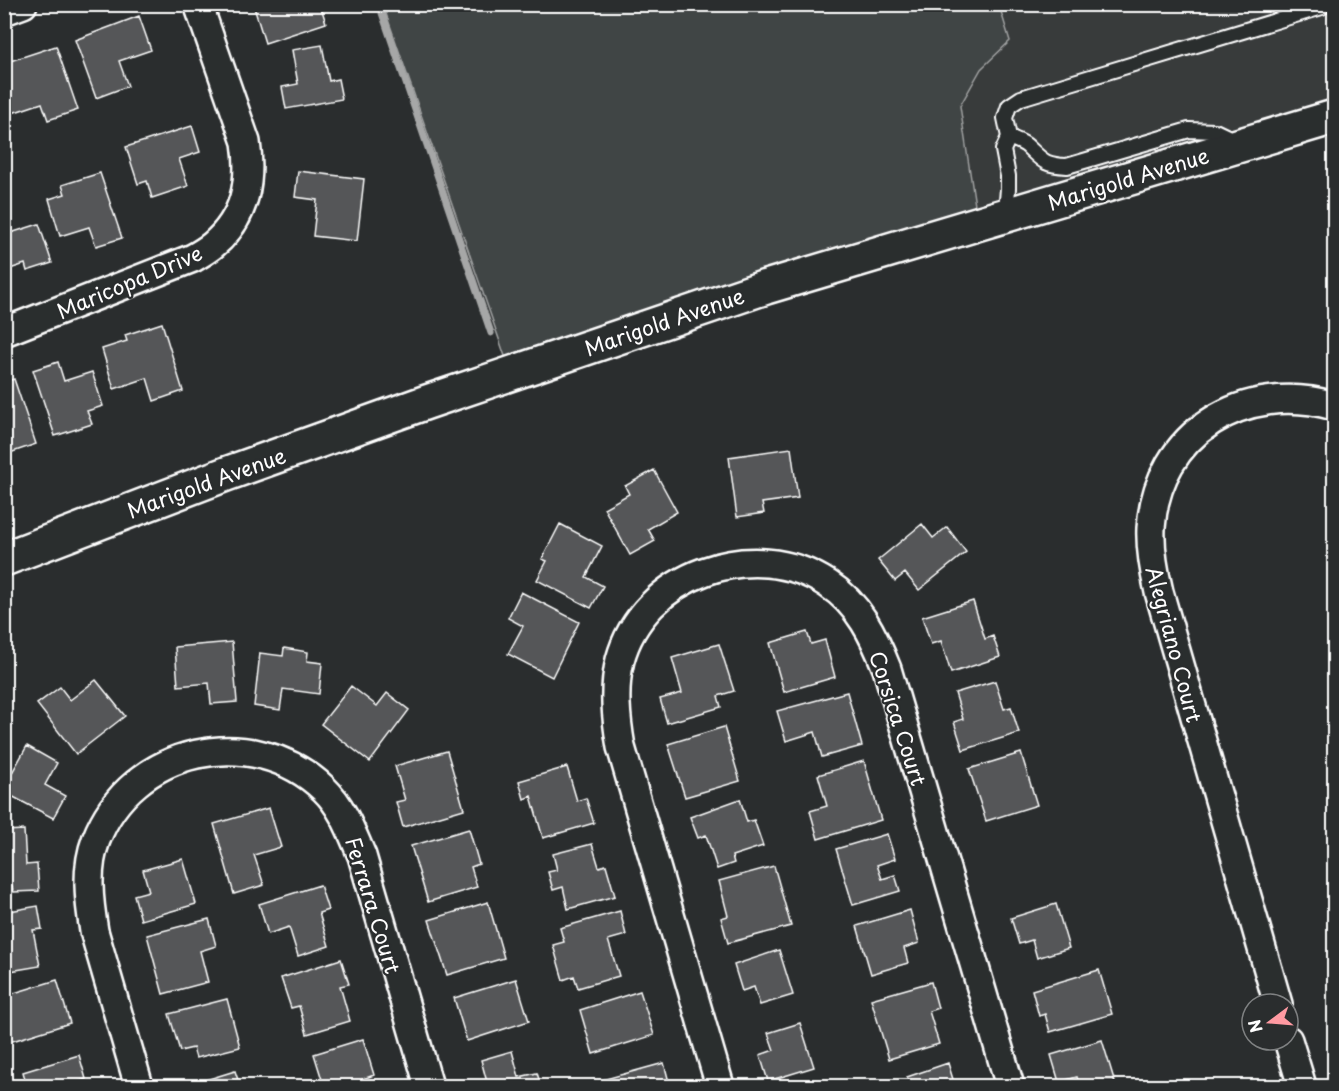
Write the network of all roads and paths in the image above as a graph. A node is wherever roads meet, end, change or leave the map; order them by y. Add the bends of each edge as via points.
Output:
1 (23, 4) edge
2 (198, 4) edge
3 (1322, 6) edge
4 (4, 11) edge
5 (1335, 15) edge
6 (1335, 117) edge
7 (1009, 137) junction
8 (1242, 144) junction
9 (1000, 217) junction
10 (4, 332) edge
11 (1335, 406) edge
12 (4, 559) edge
13 (1275, 992) edge
14 (1292, 1052) edge
15 (139, 1086) edge
16 (429, 1086) edge
17 (720, 1086) edge
18 (1010, 1086) edge
19 (1302, 1086) edge

1 - 4 street
2 - 10 street, Maricopa Drive via 246,142 248,179 236,217 219,240 193,258
3 - 5 lane
3 - 7 lane via 1021,98 1009,106 1005,118
6 - 8 main road, Marigold Avenue
7 - 8 lane via 1046,162 1067,166 1189,130 1215,131
7 - 9 lane via 1003,150 1007,201
8 - 9 main road, Marigold Avenue
9 - 12 main road, Marigold Avenue via 766,287 439,398
11 - 13 street, Alegriano Court via 1317,400 1276,399 1238,407 1219,416 1186,442 1172,460 1162,480 1151,528 1159,592
14 - 19 street
15 - 16 street, Ferrara Court via 90,910 90,865 95,842 121,799 149,773 186,757 230,750 288,763 325,790 351,828
17 - 18 street, Corsica Court via 621,747 616,682 627,640 663,594 699,573 754,562 790,567 828,584 855,608 879,648

